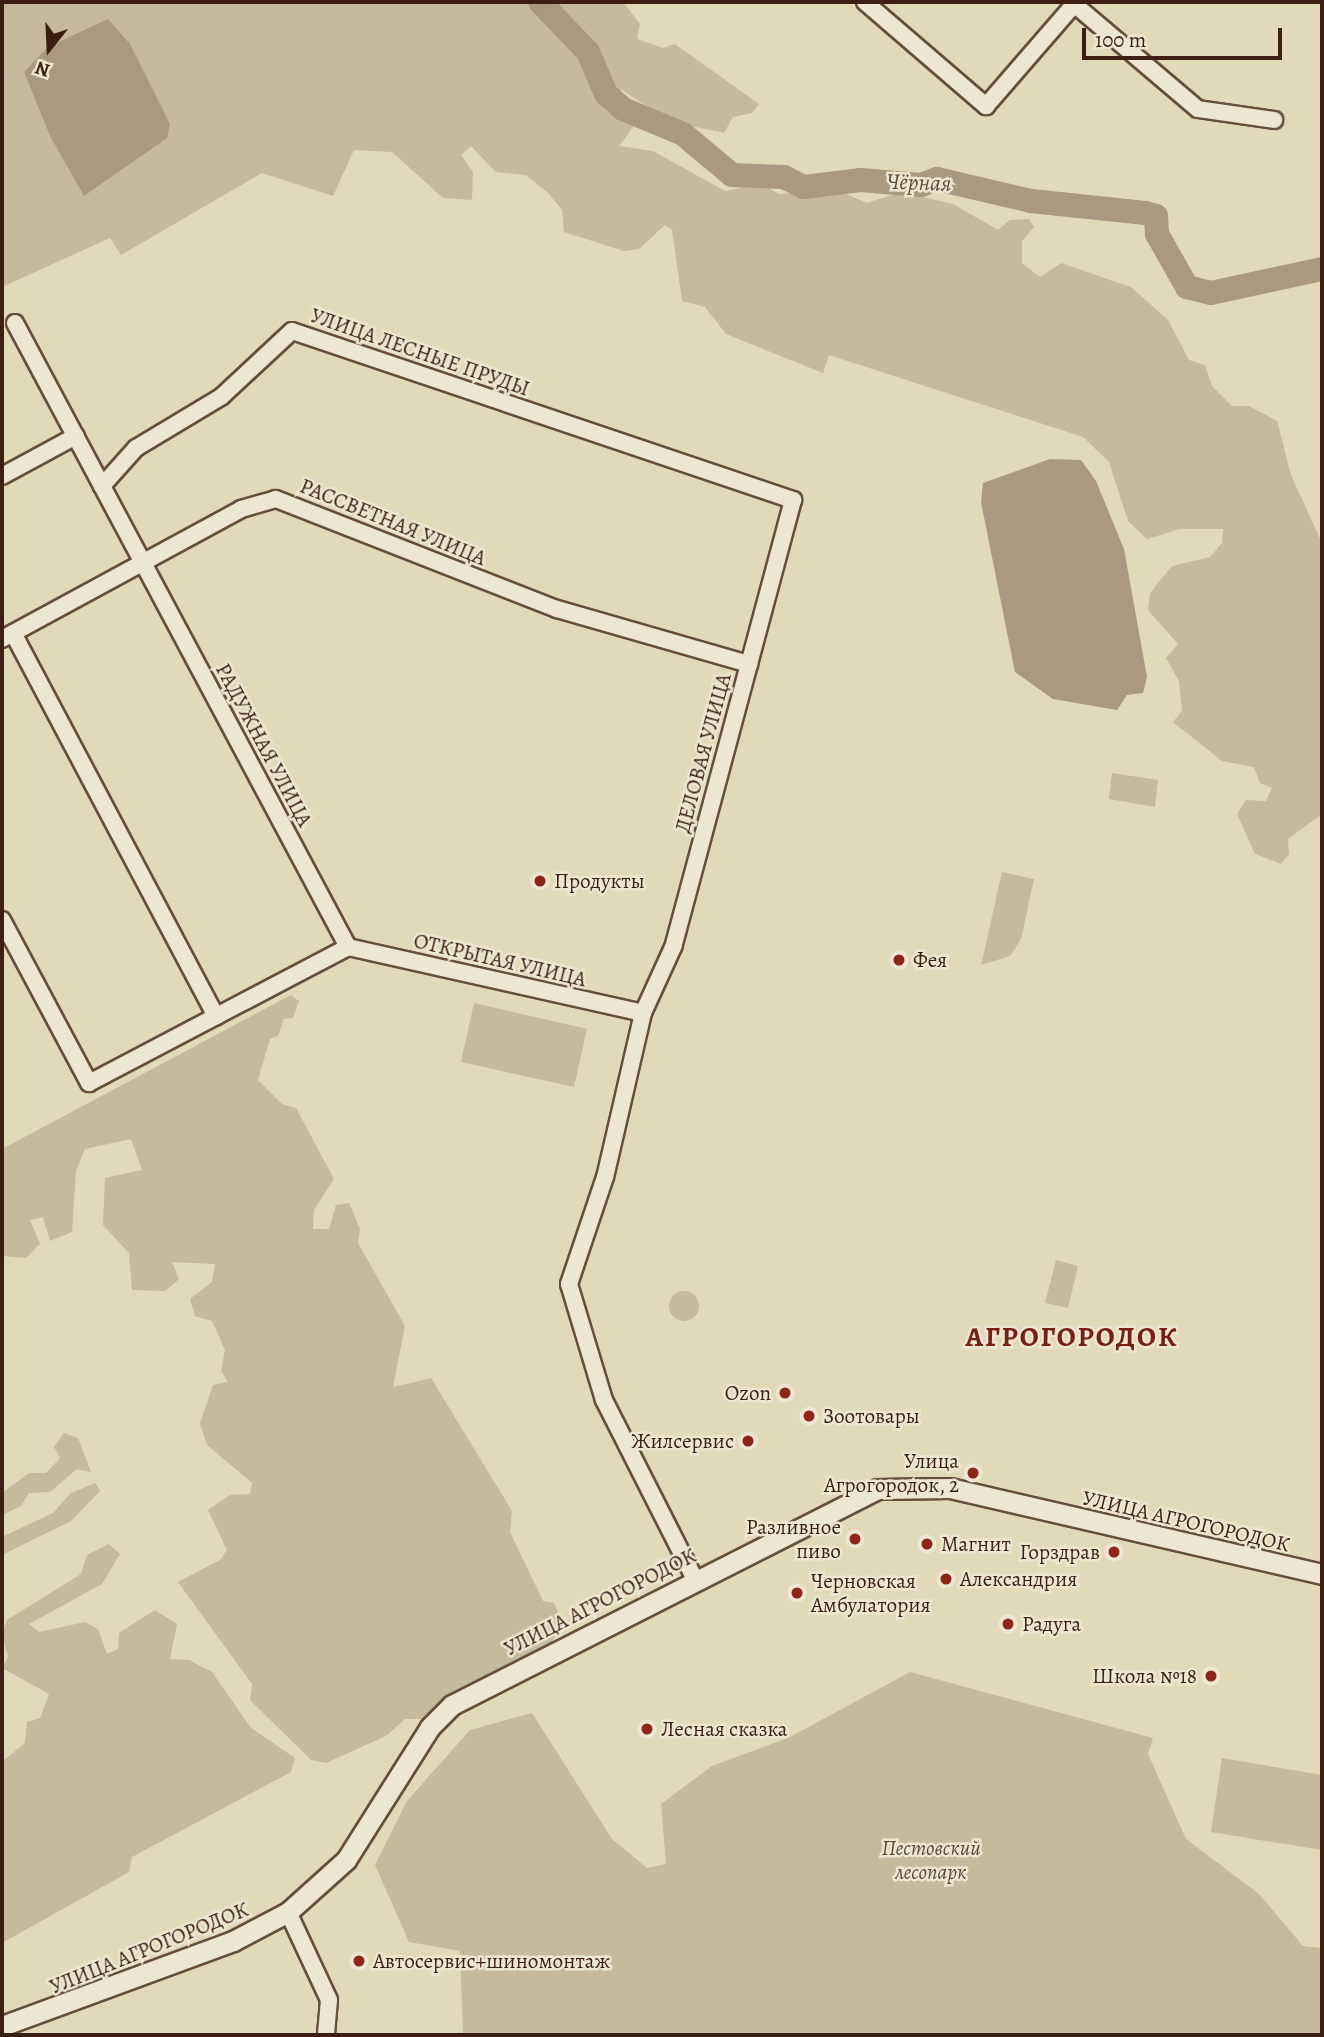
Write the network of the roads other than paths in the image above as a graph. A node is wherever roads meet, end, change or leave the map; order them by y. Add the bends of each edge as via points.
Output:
1 (865, 2) edge
2 (1075, 3) edge
3 (1274, 120) dead end
4 (15, 323) dead end
5 (76, 436) junction
6 (2, 476) edge
7 (102, 486) junction
8 (793, 500) joint
9 (143, 562) junction
10 (7, 636) edge
11 (749, 664) junction
12 (2, 920) edge
13 (348, 947) junction
14 (643, 1013) junction
15 (216, 1017) junction
16 (1322, 1574) edge
17 (695, 1579) junction
18 (288, 1912) junction
19 (2, 2026) edge
20 (326, 2035) edge

1 - 2 street via 986,106
2 - 3 street via 1198,109
4 - 5 street
5 - 6 street
5 - 7 street
7 - 8 street, УЛИЦА ЛЕСНЫЕ ПРУДЫ via 136,449 221,397 292,331
7 - 9 street, РАДУЖНАЯ УЛИЦА
8 - 11 street, ДЕЛОВАЯ УЛИЦА
9 - 10 street, РАССВЕТНАЯ УЛИЦА
9 - 11 street, РАССВЕТНАЯ УЛИЦА via 242,509 293,502 557,609
9 - 13 street, РАДУЖНАЯ УЛИЦА
10 - 15 street
11 - 14 street, ДЕЛОВАЯ УЛИЦА via 674,945
12 - 15 street via 89,1083
13 - 14 street, ОТКРЫТАЯ УЛИЦА
13 - 15 street
14 - 17 street, ДЕЛОВАЯ УЛИЦА via 605,1177 573,1264 570,1301 604,1400
16 - 17 street, УЛИЦА АГРОГОРОДОК via 908,1484 862,1495
17 - 18 street, УЛИЦА АГРОГОРОДОК via 453,1705 430,1727 346,1860
18 - 19 street, УЛИЦА АГРОГОРОДОК via 233,1941
18 - 20 street via 329,2000

